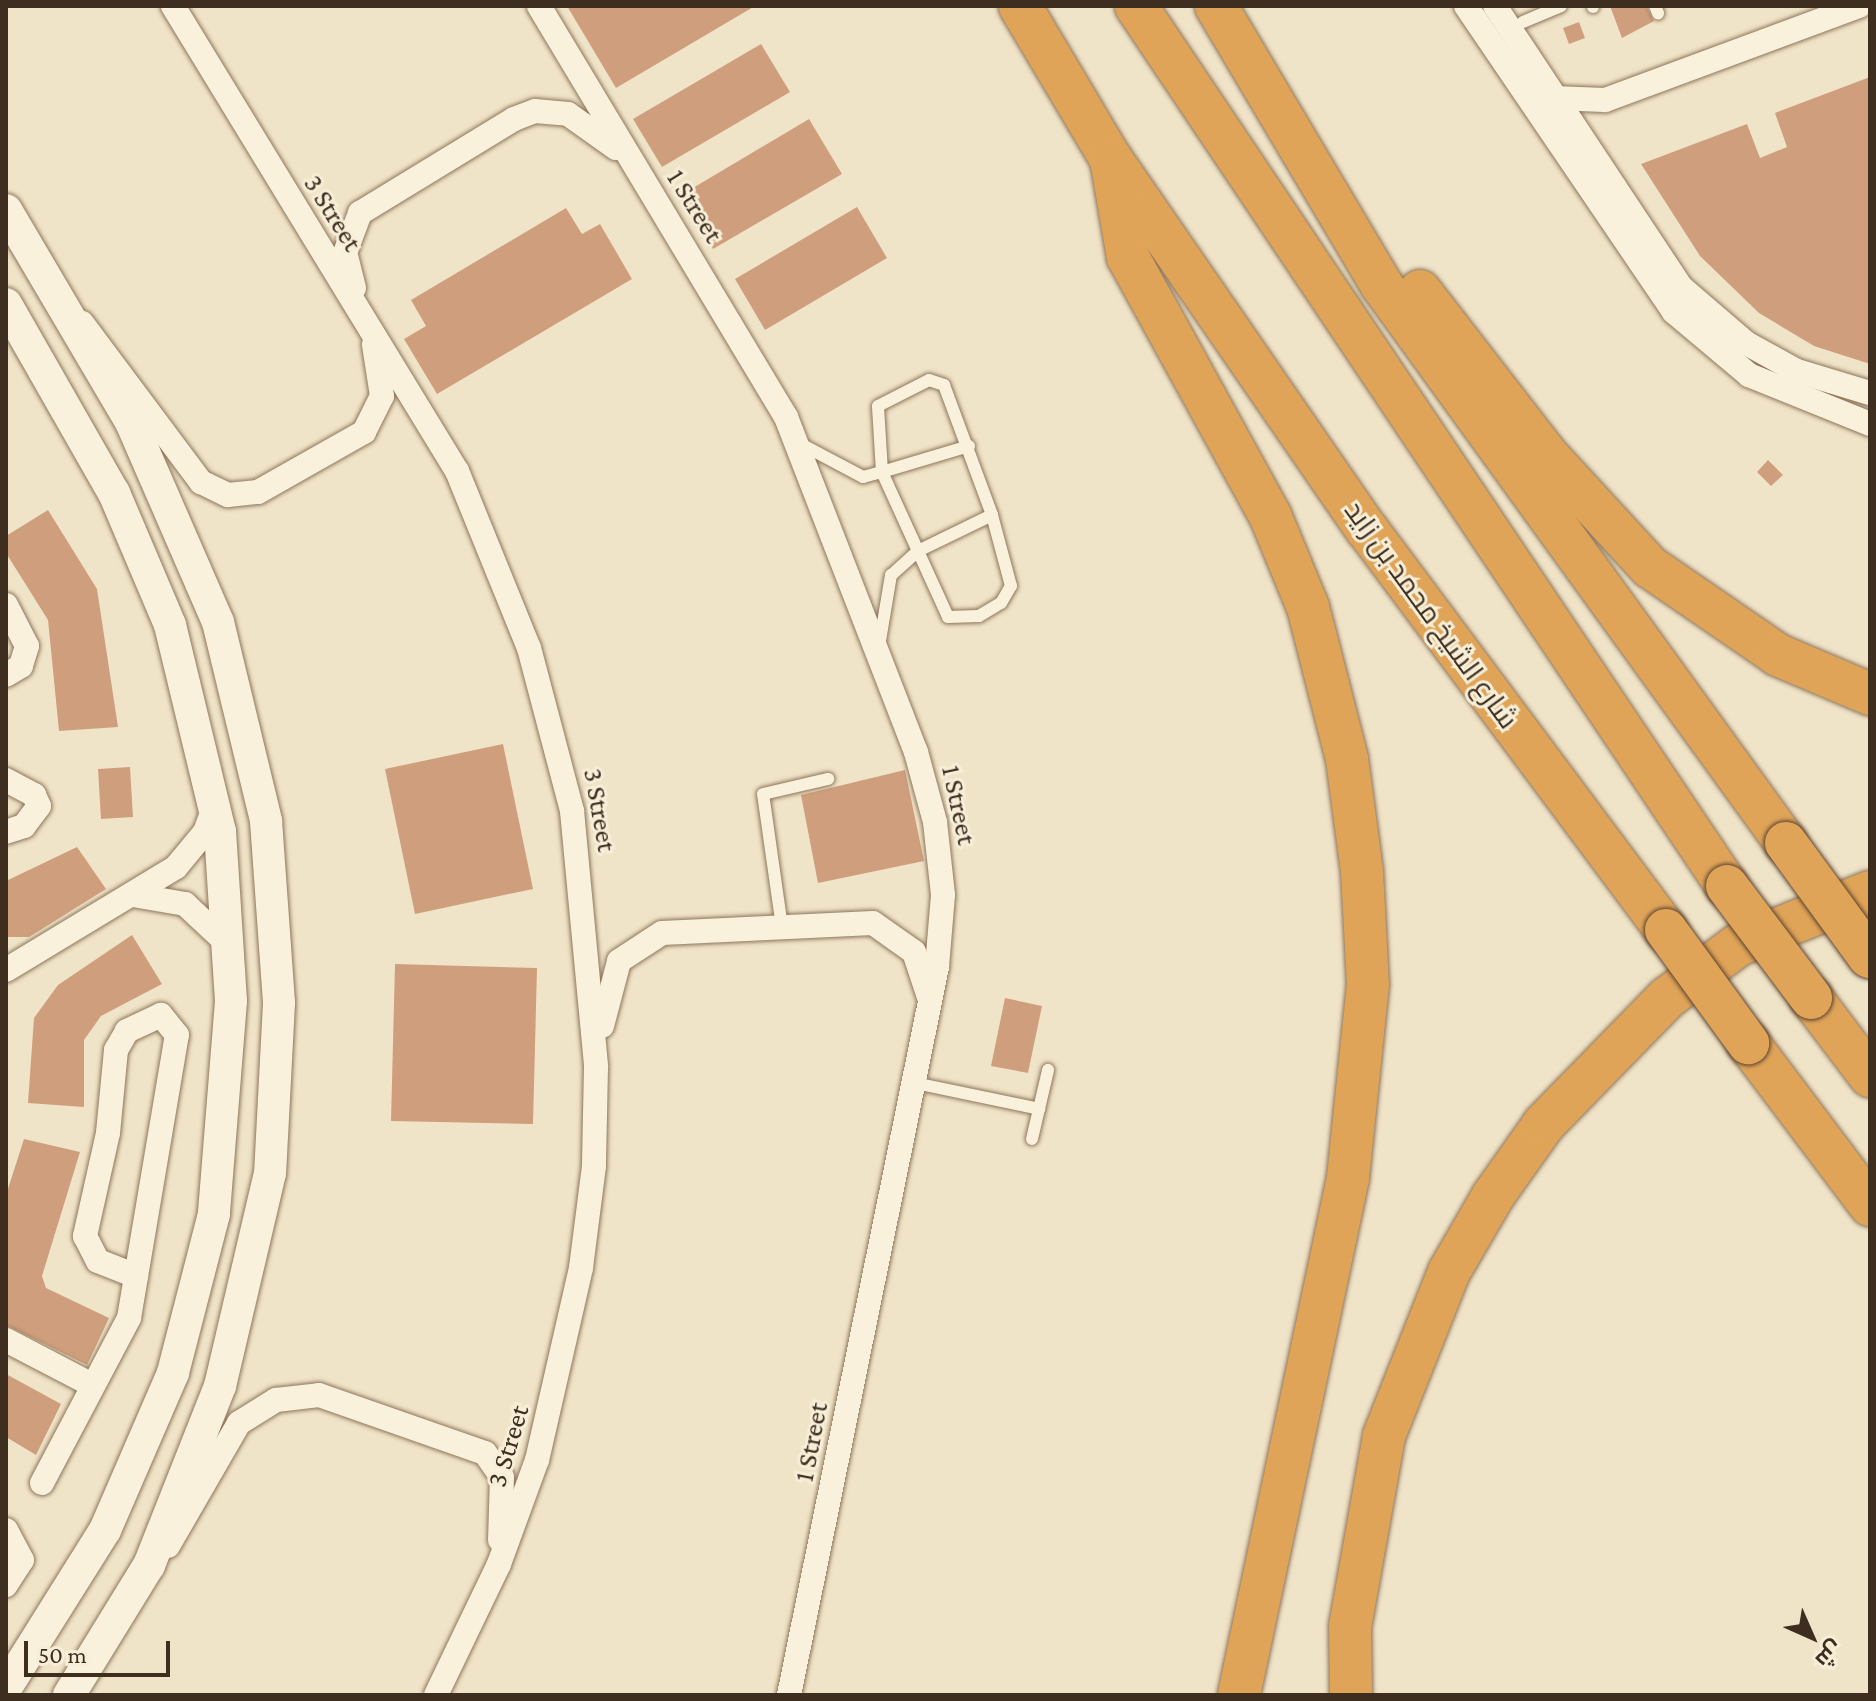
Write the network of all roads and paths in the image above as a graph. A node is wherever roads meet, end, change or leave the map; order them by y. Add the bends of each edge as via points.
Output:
1 (173, 6) edge
2 (539, 6) edge
3 (1020, 6) edge
4 (1136, 6) edge
5 (1216, 6) edge
6 (1466, 6) edge
7 (1495, 6) edge
8 (1561, 6) edge
9 (1859, 6) edge
10 (1523, 22) dead end
11 (1553, 98) junction
12 (1280, 113) junction
13 (1111, 159) junction
14 (631, 160) junction
15 (6, 210) edge
16 (6, 304) edge
17 (68, 311) junction
18 (368, 324) junction
19 (1870, 393) edge
20 (1870, 424) edge
21 (796, 442) junction
22 (969, 446) junction
23 (882, 472) junction
24 (992, 515) junction
25 (918, 551) junction
26 (6, 605) edge
27 (881, 656) junction
28 (6, 675) edge
29 (1870, 694) edge
30 (828, 779) dead end
31 (6, 780) edge
32 (215, 803) junction
33 (6, 832) edge
34 (1870, 892) edge
35 (133, 895) junction
36 (782, 927) junction
37 (231, 947) junction
38 (1869, 958) edge
39 (6, 970) edge
40 (930, 1003) junction
41 (596, 1067) junction
42 (1048, 1070) dead end
43 (1870, 1076) edge
44 (915, 1083) junction
45 (1039, 1109) junction
46 (1032, 1139) dead end
47 (1870, 1205) edge
48 (136, 1276) junction
49 (6, 1340) edge
50 (92, 1385) junction
51 (42, 1483) dead end
52 (6, 1530) edge
53 (499, 1564) junction
54 (6, 1585) edge
55 (126, 1607) junction
56 (6, 1688) edge
57 (69, 1695) edge
58 (436, 1695) edge
59 (789, 1695) edge
60 (1239, 1695) edge
61 (1351, 1695) edge

1 - 18 street, 3 Street
2 - 14 street, 1 Street
3 - 13 highway, شارع الشيخ محمد بن زايد
4 - 43 highway, bridge via 1727,886
5 - 12 highway
6 - 20 street via 1674,312 1749,375
7 - 11 street
8 - 10 lane
9 - 11 street via 1618,96
11 - 19 street via 1653,254 1712,316 1797,371
12 - 29 highway via 1545,453 1650,567 1778,655
12 - 38 highway, bridge via 1381,284
13 - 47 highway, شارع الشيخ محمد بن زايد, bridge via 1366,528
13 - 60 highway via 1128,257 1259,492 1308,607 1344,745 1362,871 1368,984 1350,1165
14 - 18 street via 578,118 535,111 368,206 349,231 345,253
14 - 21 street, 1 Street
15 - 17 street
16 - 32 street via 146,563 186,676
17 - 18 street via 117,361 201,482 239,496 267,487 371,425 382,396
17 - 55 street via 161,479 226,646 266,821 279,991 274,1132 248,1285 189,1477
18 - 41 street, 3 Street via 477,513 554,728 580,866
21 - 23 lane via 863,477
21 - 27 street, 1 Street
22 - 23 lane
22 - 23 lane via 944,385 929,380 878,406
22 - 24 lane
23 - 25 lane
24 - 25 lane
24 - 25 lane via 1011,586 1001,603 979,616 948,617
25 - 27 lane via 891,575
26 - 28 street via 27,646 21,666
27 - 40 street, 1 Street via 937,834 942,931
30 - 36 lane via 763,794
31 - 33 street via 34,795 39,806 24,826
32 - 35 street via 187,857
32 - 37 street
34 - 61 highway via 1738,945 1667,998 1544,1124 1493,1196 1449,1272 1384,1436 1350,1627
35 - 37 street via 185,904
35 - 39 street
36 - 40 street via 856,921 889,929 914,952
36 - 41 street via 662,933 638,942 613,973
37 - 56 street via 222,1161 190,1319 105,1530
40 - 44 street, 1 Street
41 - 53 street, 3 Street via 594,1166 572,1319 537,1460
42 - 45 lane
44 - 45 lane
44 - 59 street, 1 Street
45 - 46 lane
48 - 48 street via 98,1261 85,1236 108,1133 116,1050 127,1031 161,1015 177,1035
48 - 50 street via 121,1338
49 - 50 street
50 - 51 street
52 - 54 street via 22,1560
53 - 55 street via 502,1477 485,1453 347,1401 297,1395 256,1409 225,1439 175,1536
53 - 58 street, 3 Street
55 - 57 street

